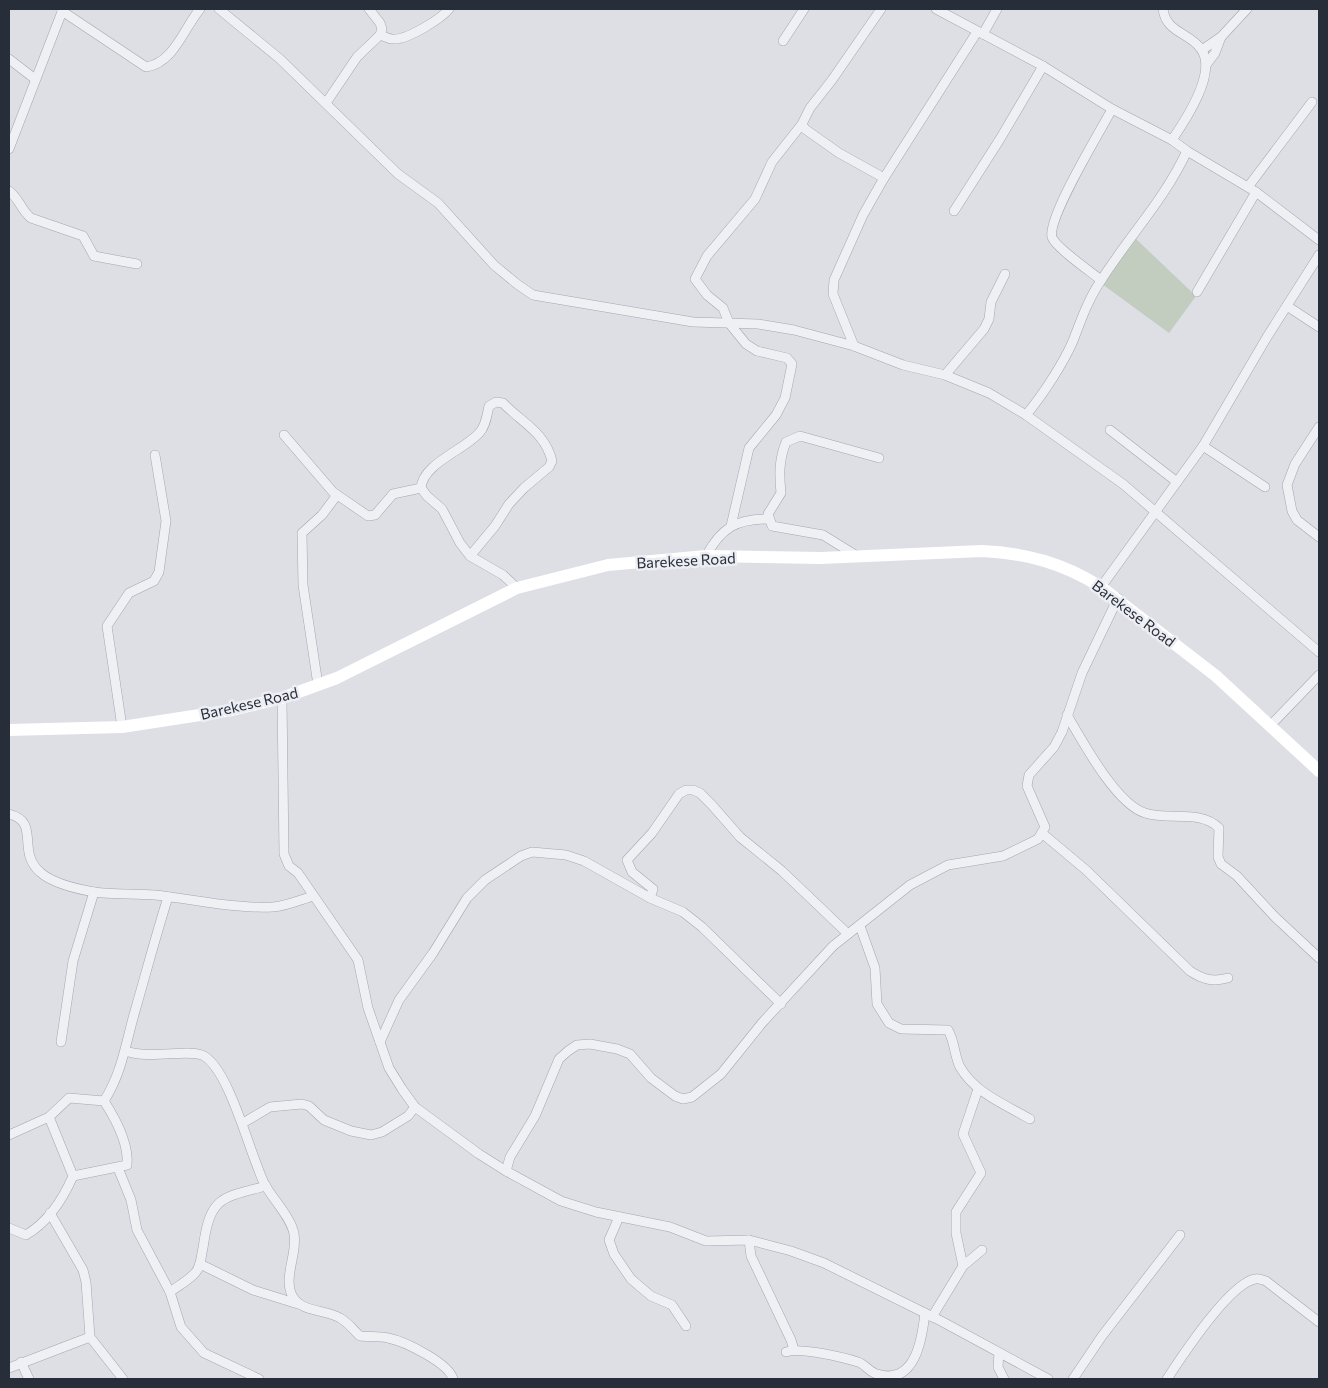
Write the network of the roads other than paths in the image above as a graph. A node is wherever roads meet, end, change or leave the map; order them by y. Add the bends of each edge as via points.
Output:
1 (200, 9) edge
2 (219, 9) edge
3 (369, 9) edge
4 (449, 9) edge
5 (804, 9) edge
6 (881, 9) edge
7 (936, 9) edge
8 (998, 9) edge
9 (1163, 9) edge
10 (1246, 9) edge
11 (62, 10) edge
12 (980, 33) junction
13 (380, 35) junction
14 (1221, 37) junction
15 (783, 41) dead end
16 (1202, 50) junction
17 (9, 59) edge
18 (1206, 65) junction
19 (1043, 66) junction
20 (35, 79) junction
21 (1312, 102) dead end
22 (326, 103) junction
23 (1112, 109) junction
24 (802, 124) junction
25 (1172, 140) junction
26 (9, 149) edge
27 (1187, 152) junction
28 (884, 178) junction
29 (1252, 189) junction
30 (9, 191) edge
31 (954, 211) dead end
32 (1319, 240) edge
33 (1319, 255) edge
34 (137, 264) dead end
35 (1004, 274) dead end
36 (1101, 280) junction
37 (1197, 292) dead end
38 (1287, 306) junction
39 (729, 323) junction
40 (1319, 327) edge
41 (854, 346) junction
42 (945, 375) junction
43 (1026, 415) junction
44 (1110, 430) dead end
45 (1318, 433) edge
46 (284, 435) dead end
47 (1203, 446) junction
48 (155, 455) dead end
49 (879, 458) dead end
50 (1177, 482) junction
51 (1265, 487) dead end
52 (420, 488) junction
53 (337, 495) junction
54 (1156, 514) junction
55 (768, 519) junction
56 (731, 526) junction
57 (1319, 537) edge
58 (470, 556) junction
59 (706, 556) junction
60 (857, 556) junction
61 (1101, 587) junction
62 (517, 588) junction
63 (1118, 598) junction
64 (1319, 652) edge
65 (1319, 675) edge
66 (318, 685) junction
67 (282, 698) junction
68 (1067, 715) junction
69 (1270, 726) junction
70 (122, 727) junction
71 (9, 730) edge
72 (1319, 771) edge
73 (9, 814) edge
74 (1043, 834) junction
75 (94, 892) junction
76 (168, 896) junction
77 (313, 896) junction
78 (650, 898) junction
79 (860, 926) junction
80 (848, 934) junction
81 (1319, 958) edge
82 (1228, 978) dead end
83 (781, 1004) junction
84 (61, 1042) dead end
85 (380, 1042) junction
86 (126, 1051) junction
87 (978, 1089) junction
88 (104, 1101) junction
89 (415, 1107) junction
90 (49, 1116) junction
91 (1030, 1119) dead end
92 (243, 1123) junction
93 (9, 1135) edge
94 (118, 1168) junction
95 (506, 1171) junction
96 (73, 1176) junction
97 (266, 1186) junction
98 (50, 1214) junction
99 (619, 1217) junction
100 (9, 1228) edge
101 (1180, 1235) dead end
102 (749, 1240) junction
103 (982, 1250) dead end
104 (200, 1264) junction
105 (963, 1266) junction
106 (170, 1292) junction
107 (298, 1304) junction
108 (929, 1315) junction
109 (1319, 1322) edge
110 (686, 1326) dead end
111 (90, 1337) junction
112 (999, 1353) junction
113 (21, 1362) junction
114 (9, 1368) edge
115 (29, 1379) edge
116 (123, 1379) edge
117 (259, 1379) edge
118 (453, 1379) edge
119 (1004, 1379) edge
120 (1048, 1379) edge
121 (1073, 1379) edge
122 (1167, 1379) edge

1 - 11 street via 163,60 146,67
2 - 22 street via 280,59
3 - 13 street via 380,23
4 - 13 street via 444,15 394,40
5 - 15 street
6 - 24 street
7 - 12 street
8 - 12 street
9 - 16 street via 1169,25
10 - 14 street
11 - 20 street
12 - 19 street
12 - 28 street
13 - 22 street via 357,57
14 - 16 street
14 - 18 street
16 - 18 street
17 - 20 street
18 - 25 street via 1205,77 1188,116
19 - 23 street
19 - 31 street
20 - 26 street
21 - 29 street
22 - 39 street via 398,174 438,203 494,265 533,295 693,322
23 - 25 street
23 - 36 street via 1070,186 1052,232 1055,242
24 - 28 street via 839,153
24 - 39 street via 772,162 755,199 716,244 695,279 723,308
25 - 27 street
27 - 29 street
27 - 36 street via 1151,214
28 - 41 street via 863,215 832,287
29 - 32 street
29 - 37 street
30 - 34 street via 31,218 82,236 94,256
33 - 38 street
35 - 42 street via 991,302 984,329
36 - 43 street via 1084,310 1072,343 1039,400
38 - 40 street
38 - 47 street
39 - 41 street via 770,325
39 - 56 street via 746,344 758,351 787,358 792,364 785,398 776,415 749,448
41 - 42 street
42 - 43 street via 989,393
43 - 54 street via 1123,484
44 - 50 street
45 - 57 street via 1295,464 1287,485 1297,520
46 - 53 street
47 - 50 street
47 - 51 street
48 - 70 street via 166,521 159,572 154,581 129,593 107,626
49 - 55 street via 800,436 792,438 786,442 780,456 781,494
50 - 54 street
52 - 53 street via 393,494 372,517
52 - 58 street via 442,509
52 - 58 street via 421,480 430,471 481,432 489,406 496,402 503,402 537,432 551,454 549,467 509,504
53 - 66 street via 322,515 302,533 303,584
54 - 61 street
54 - 64 street
55 - 56 street via 738,522
55 - 60 street via 772,526 823,536
56 - 59 street via 714,542
58 - 62 street via 503,575
59 - 60 main road, Barekese Road
59 - 62 main road, Barekese Road via 608,565
60 - 61 main road, Barekese Road via 1008,552 1063,566
61 - 63 main road, Barekese Road
62 - 66 main road, Barekese Road
63 - 68 street via 1082,673
63 - 69 main road, Barekese Road via 1216,676
65 - 69 street
66 - 67 main road, Barekese Road
67 - 70 main road, Barekese Road via 232,710
67 - 77 street via 284,854 288,866 298,873
68 - 74 street via 1054,747 1029,775 1027,786 1045,827
68 - 81 street via 1118,793 1133,808 1156,817 1211,820 1219,828 1218,857 1221,864
69 - 72 main road, Barekese Road
70 - 71 main road, Barekese Road
73 - 75 street via 19,817 27,828 26,846 38,871 47,878
74 - 79 street via 1003,856 948,865 910,884
74 - 82 street via 1086,870 1190,971 1208,980
75 - 76 street
75 - 84 street via 72,961
76 - 77 street via 273,907
76 - 86 street
77 - 85 street via 358,960 368,1008
78 - 80 street via 653,888 632,872 627,860 652,833 679,794 693,790 711,804 740,838 782,871
78 - 83 street via 668,904 696,922
78 - 85 street via 575,858 532,852 521,856 485,880 467,898 399,1000
79 - 80 street
79 - 87 street via 873,959 877,1004 883,1015 889,1023 902,1029 948,1030 954,1040 959,1065
80 - 83 street via 833,946
83 - 95 street via 721,1074 692,1097 683,1099 650,1078 630,1054 590,1044 577,1045 559,1059
85 - 89 street via 389,1068
86 - 88 street via 113,1087
86 - 92 street via 145,1056 198,1052 207,1057 220,1072
87 - 91 street
87 - 105 street via 963,1134 981,1173 956,1212 956,1233
88 - 90 street via 69,1098
88 - 94 street via 126,1149 126,1165
89 - 92 street via 408,1116 371,1135 356,1133 324,1120 302,1104 270,1108
89 - 95 street
90 - 93 street
90 - 96 street
92 - 97 street
94 - 96 street
94 - 106 street via 131,1200 137,1230
95 - 99 street via 561,1201
96 - 98 street
97 - 104 street via 228,1196 216,1206 207,1220
97 - 107 street via 294,1231 296,1242 290,1285 291,1295
98 - 100 street via 26,1235
98 - 111 street via 83,1270
99 - 102 street via 670,1227 706,1241
99 - 110 street via 609,1240 625,1272 651,1296 672,1305
101 - 121 street
102 - 108 street via 824,1263
102 - 108 street via 750,1256 791,1340 790,1351 858,1362 877,1374 898,1374 917,1356
103 - 105 street
104 - 106 street via 195,1273
104 - 107 street via 253,1290
105 - 108 street
106 - 117 street via 181,1328 204,1353
107 - 118 street via 339,1317 360,1336 397,1341 441,1363
108 - 112 street
109 - 122 street via 1266,1281 1257,1278 1245,1282 1220,1306
111 - 113 street
111 - 116 street
112 - 119 street via 998,1367
112 - 120 street
113 - 114 street
113 - 115 street

